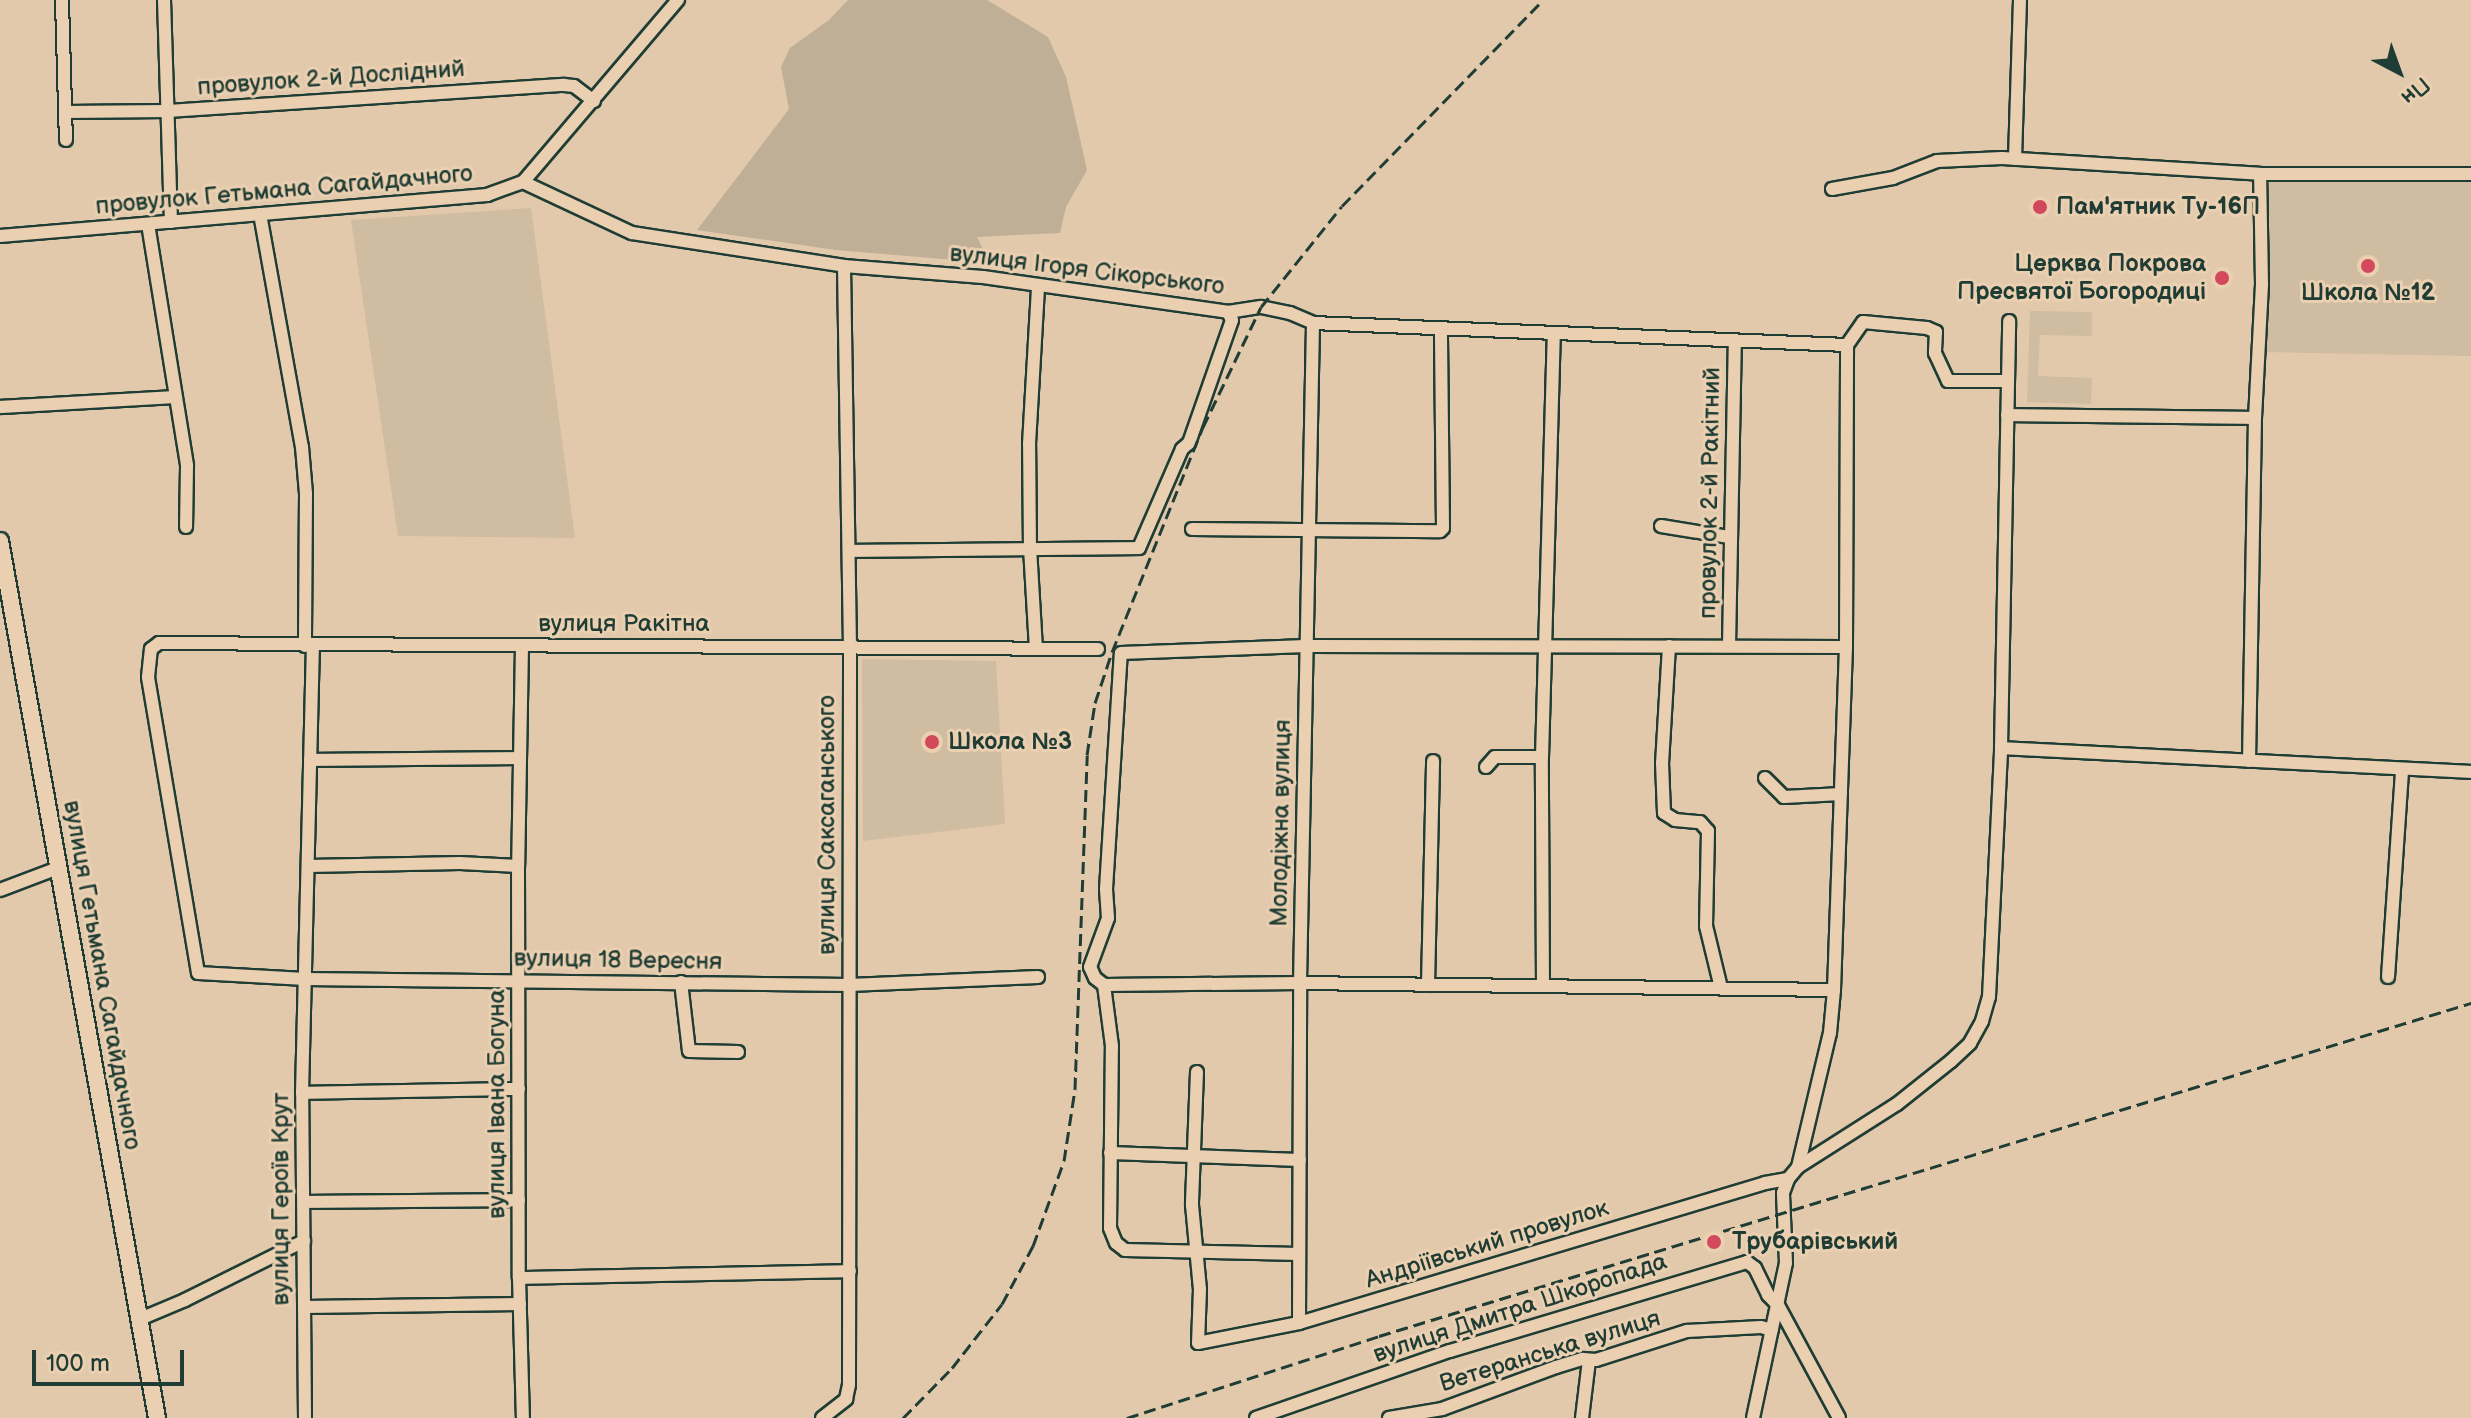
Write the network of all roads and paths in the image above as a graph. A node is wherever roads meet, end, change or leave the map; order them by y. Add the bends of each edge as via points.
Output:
1 (62, 0) edge
2 (164, 0) edge
3 (678, 0) edge
4 (2020, 0) edge
5 (594, 101) junction
6 (168, 111) junction
7 (66, 112) junction
8 (66, 140) dead end
9 (2015, 159) junction
10 (2260, 174) junction
11 (2471, 174) edge
12 (523, 182) junction
13 (1832, 189) dead end
14 (260, 214) junction
15 (171, 222) junction
16 (148, 224) junction
17 (0, 236) edge
18 (844, 266) junction
19 (1038, 286) junction
20 (1228, 312) junction
21 (2009, 321) dead end
22 (1313, 323) junction
23 (1441, 328) junction
24 (1554, 333) junction
25 (1735, 341) junction
26 (1847, 345) junction
27 (2007, 381) junction
28 (174, 397) junction
29 (0, 407) edge
30 (2007, 415) junction
31 (2255, 418) junction
32 (1661, 526) dead end
33 (186, 527) dead end
34 (1192, 529) dead end
35 (1309, 530) junction
36 (1729, 537) junction
37 (0, 541) edge
38 (1030, 549) junction
39 (849, 551) junction
40 (4, 584) edge
41 (1545, 645) junction
42 (309, 646) junction
43 (522, 646) junction
44 (1306, 646) junction
45 (1669, 646) junction
46 (1729, 646) junction
47 (1846, 647) junction
48 (850, 648) junction
49 (1036, 649) junction
50 (1098, 649) dead end
51 (2001, 748) junction
52 (1542, 757) junction
53 (519, 758) junction
54 (1489, 758) dead end
55 (310, 760) junction
56 (1433, 761) dead end
57 (2249, 761) junction
58 (2402, 769) junction
59 (2471, 772) edge
60 (1765, 778) dead end
61 (1841, 794) junction
62 (308, 866) junction
63 (518, 866) junction
64 (58, 868) junction
65 (0, 890) edge
66 (198, 973) joint
67 (1038, 977) dead end
68 (2388, 977) dead end
69 (305, 979) junction
70 (520, 981) junction
71 (681, 982) junction
72 (1300, 983) junction
73 (849, 985) junction
74 (1104, 985) junction
75 (1428, 985) junction
76 (1543, 986) junction
77 (1721, 988) junction
78 (1834, 990) junction
79 (738, 1052) dead end
80 (1197, 1072) dead end
81 (519, 1089) junction
82 (302, 1093) junction
83 (1110, 1153) junction
84 (1196, 1158) junction
85 (1300, 1160) junction
86 (1798, 1167) junction
87 (1788, 1179) junction
88 (519, 1200) junction
89 (305, 1202) junction
90 (304, 1241) junction
91 (1194, 1250) junction
92 (1299, 1254) junction
93 (850, 1271) junction
94 (519, 1278) junction
95 (520, 1304) junction
96 (1778, 1305) junction
97 (304, 1307) junction
98 (140, 1319) junction
99 (1299, 1323) junction
100 (1772, 1330) junction
101 (1589, 1360) junction
102 (157, 1418) edge
103 (305, 1418) edge
104 (523, 1418) edge
105 (822, 1418) edge
106 (1256, 1418) edge
107 (1389, 1418) edge
108 (1582, 1418) edge
109 (1753, 1418) edge
110 (1839, 1418) edge

1 - 7 street
2 - 6 street
3 - 5 street, провулок Гетьмана Сагайдачного
4 - 9 street
5 - 6 street, провулок 2-й Дослідний via 564,85
5 - 12 street, провулок Гетьмана Сагайдачного
6 - 7 street, провулок 2-й Дослідний
6 - 15 street
7 - 8 street
9 - 10 street
9 - 13 street via 1937,161 1893,178
10 - 11 street
10 - 31 street via 2262,284
12 - 14 street, провулок Гетьмана Сагайдачного via 487,195
12 - 18 street, вулиця Ігоря Сікорського via 632,233
14 - 15 street, провулок Гетьмана Сагайдачного
14 - 42 street, вулиця Героїв Крут via 302,447
15 - 16 street, провулок Гетьмана Сагайдачного
16 - 17 street, провулок Гетьмана Сагайдачного
16 - 28 street
18 - 19 street, вулиця Ігоря Сікорського
18 - 39 street, вулиця Саксаганського
19 - 20 street, вулиця Ігоря Сікорського
19 - 38 street via 1029,444
20 - 22 street, вулиця Ігоря Сікорського via 1261,307
20 - 38 street via 1232,320 1189,443 1139,548
21 - 27 street
22 - 23 street, вулиця Ігоря Сікорського
22 - 35 street, Молодіжна вулиця
23 - 24 street, вулиця Ігоря Сікорського
23 - 35 street via 1443,528
24 - 25 street, вулиця Ігоря Сікорського
24 - 41 street
25 - 26 street, вулиця Ігоря Сікорського
25 - 36 street, провулок 2-й Ракітний
26 - 27 street via 1863,322 1927,328 1936,332 1935,353 1948,381
26 - 47 street
27 - 30 street
28 - 29 street
28 - 33 street via 187,466
30 - 31 street
30 - 51 street
31 - 57 street
32 - 36 street
34 - 35 street
35 - 44 street, Молодіжна вулиця
36 - 46 street, провулок 2-й Ракітний
37 - 40 main road, вулиця Гетьмана Сагайдачного
38 - 39 street
38 - 49 street
39 - 48 street, вулиця Саксаганського
40 - 64 main road, вулиця Гетьмана Сагайдачного
41 - 44 street
41 - 45 street
41 - 52 street
42 - 43 street, вулиця Ракітна
42 - 55 street, вулиця Героїв Крут
42 - 66 street, вулиця Ракітна via 159,643 151,649 148,677
43 - 48 street, вулиця Ракітна
43 - 53 street, вулиця Івана Богуна
44 - 72 street, Молодіжна вулиця
44 - 74 street via 1121,653 1108,918 1090,967
45 - 46 street
45 - 77 street via 1664,813 1675,820 1700,822 1708,831 1706,926
46 - 47 street
47 - 61 street
48 - 49 street, вулиця Ракітна
48 - 73 street, вулиця Саксаганського
49 - 50 street, вулиця Ракітна
51 - 57 street
51 - 86 street via 1992,969 1982,1021 1970,1043 1897,1104
52 - 54 street
52 - 76 street
53 - 55 street
53 - 63 street, вулиця Івана Богуна
55 - 62 street, вулиця Героїв Крут
56 - 75 street
57 - 58 street
58 - 59 street
58 - 68 street
60 - 61 street via 1784,797
61 - 78 street
62 - 63 street
62 - 69 street, вулиця Героїв Крут
63 - 70 street, вулиця Івана Богуна
64 - 65 street
64 - 98 main road, вулиця Гетьмана Сагайдачного
66 - 69 street, вулиця 18 Вересня
67 - 73 street, вулиця 18 Вересня
69 - 70 street, вулиця 18 Вересня
69 - 82 street, вулиця Героїв Крут
70 - 71 street, вулиця 18 Вересня
70 - 81 street, вулиця Івана Богуна
71 - 73 street, вулиця 18 Вересня
71 - 79 street via 689,1051
72 - 74 street
72 - 75 street
72 - 85 street, Молодіжна вулиця
73 - 93 street, вулиця Саксаганського
74 - 83 street via 1112,1046
75 - 76 street
76 - 77 street
77 - 78 street
78 - 86 street via 1830,1033
80 - 84 street
81 - 82 street
81 - 88 street, вулиця Івана Богуна
82 - 89 street, вулиця Героїв Крут
83 - 84 street
83 - 91 street via 1110,1228 1116,1243 1125,1250
84 - 85 street
84 - 91 street
85 - 92 street, Молодіжна вулиця
86 - 87 street
87 - 96 street via 1783,1193 1786,1263
87 - 99 street, Андріївський провулок
88 - 89 street
88 - 94 street, вулиця Івана Богуна
89 - 90 street, вулиця Героїв Крут
90 - 97 street, вулиця Героїв Крут
90 - 98 street
91 - 92 street
91 - 99 street, Андріївський провулок via 1200,1289 1198,1343
92 - 99 street, Молодіжна вулиця
93 - 94 street
93 - 105 street, вулиця Саксаганського via 849,1385 846,1399
94 - 95 street, вулиця Івана Богуна
95 - 97 street
95 - 104 street, вулиця Івана Богуна
96 - 100 street
96 - 106 street, вулиця Дмитра Шкоропада via 1747,1262 1450,1351
96 - 110 street
97 - 103 street, вулиця Героїв Крут
98 - 102 main road, вулиця Гетьмана Сагайдачного
100 - 101 street, Ветеранська вулиця via 1687,1331
100 - 109 street
101 - 107 street, Ветеранська вулиця via 1442,1409
101 - 108 street

